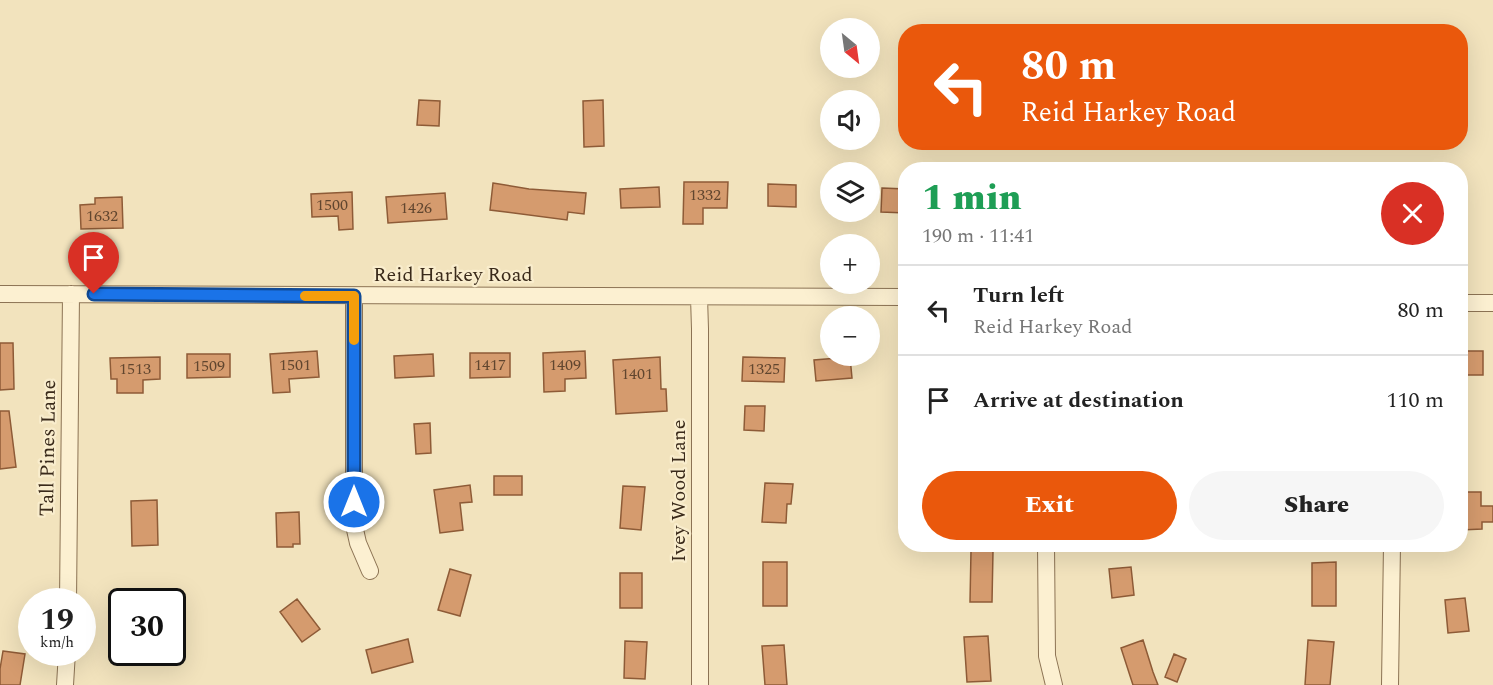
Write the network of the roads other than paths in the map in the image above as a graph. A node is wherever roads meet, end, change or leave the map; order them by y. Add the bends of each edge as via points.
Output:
1 (0, 294) edge
2 (71, 294) junction
3 (354, 296) junction
4 (699, 297) junction
5 (898, 297) edge
6 (1468, 303) edge
7 (1493, 303) edge
8 (1046, 552) edge
9 (1392, 552) edge
10 (370, 571) dead end
11 (68, 588) edge
12 (66, 666) edge
13 (65, 685) edge
14 (700, 685) edge
15 (1054, 685) edge
16 (1390, 685) edge

1 - 2 street, Reid Harkey Road
2 - 3 street, Reid Harkey Road
2 - 11 street, Tall Pines Lane
3 - 4 street, Reid Harkey Road
3 - 10 street via 354,525
4 - 5 street, Reid Harkey Road
4 - 14 street, Ivey Wood Lane
6 - 7 street
8 - 15 street via 1047,657
9 - 16 street
12 - 13 street

